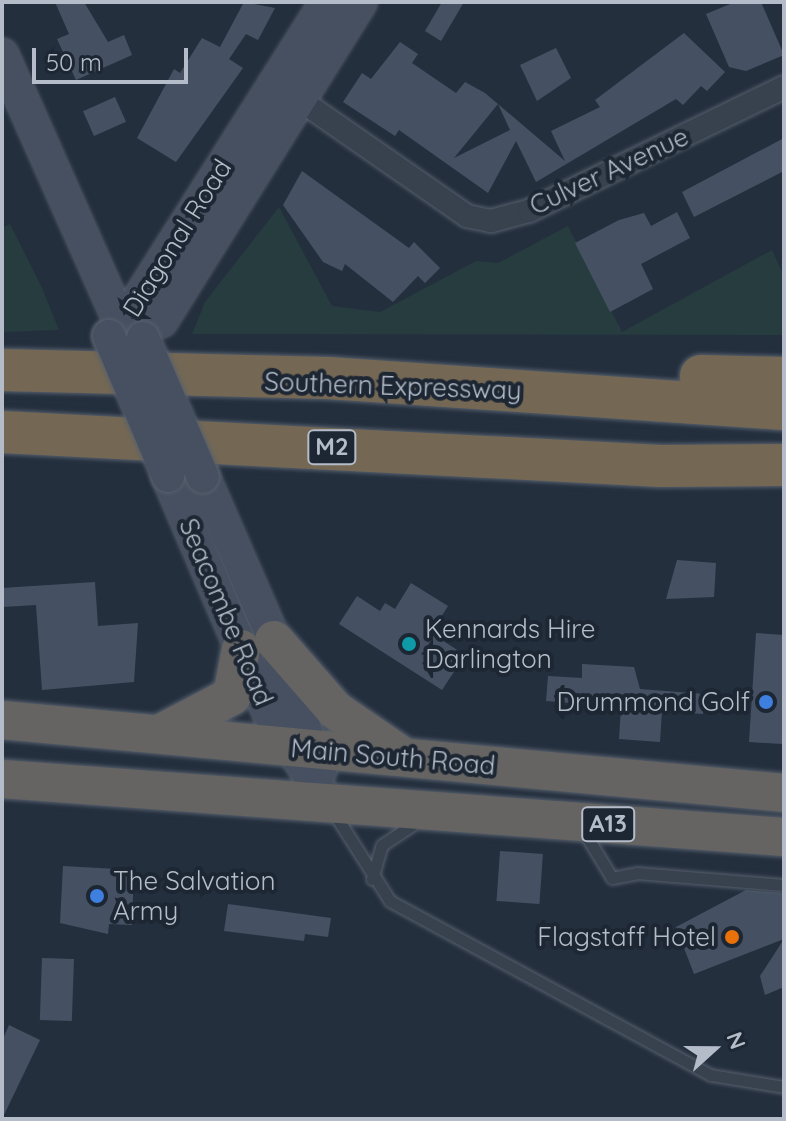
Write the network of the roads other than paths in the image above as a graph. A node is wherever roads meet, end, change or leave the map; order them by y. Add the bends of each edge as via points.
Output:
1 (327, 2) edge
2 (360, 2) edge
3 (2, 55) edge
4 (784, 87) edge
5 (286, 91) junction
6 (125, 333) junction
7 (2, 370) edge
8 (328, 378) junction
9 (784, 378) edge
10 (784, 409) edge
11 (2, 432) edge
12 (784, 465) edge
13 (661, 466) junction
14 (784, 482) edge
15 (258, 644) junction
16 (2, 720) edge
17 (163, 732) junction
18 (300, 749) junction
19 (403, 757) junction
20 (2, 779) edge
21 (784, 793) edge
22 (329, 805) junction
23 (432, 813) junction
24 (578, 822) junction
25 (784, 837) edge
26 (372, 882) junction
27 (784, 885) edge
28 (784, 1087) edge

1 - 5 main road, Diagonal Road
2 - 5 main road, Diagonal Road
3 - 6 main road, Seacombe Road
4 - 5 street, Culver Avenue via 529,211 491,221 467,216
5 - 6 main road, Diagonal Road
6 - 15 main road, Seacombe Road, bridge via 203,477
6 - 15 main road, Seacombe Road, bridge via 168,476
7 - 8 highway, Southern Expressway
8 - 9 highway via 526,372
8 - 10 highway, Southern Expressway
11 - 13 highway, M2
12 - 13 highway, M2
13 - 14 highway, M2
15 - 17 highway via 232,696
15 - 18 main road, Seacombe Road
15 - 19 highway, A13 via 335,710
16 - 17 highway, Main South Road / A13
17 - 18 highway, Main South Road / A13
18 - 19 highway, Main South Road / A13
18 - 22 main road, Seacombe Road
19 - 21 highway, Main South Road / A13
20 - 22 highway, Main South Road / A13
22 - 23 highway, Main South Road / A13
22 - 26 lane
23 - 24 highway, Main South Road / A13
23 - 26 lane via 382,845
24 - 25 highway, Main South Road / A13
24 - 27 lane via 612,878 637,873
26 - 28 lane via 404,909 711,1075

